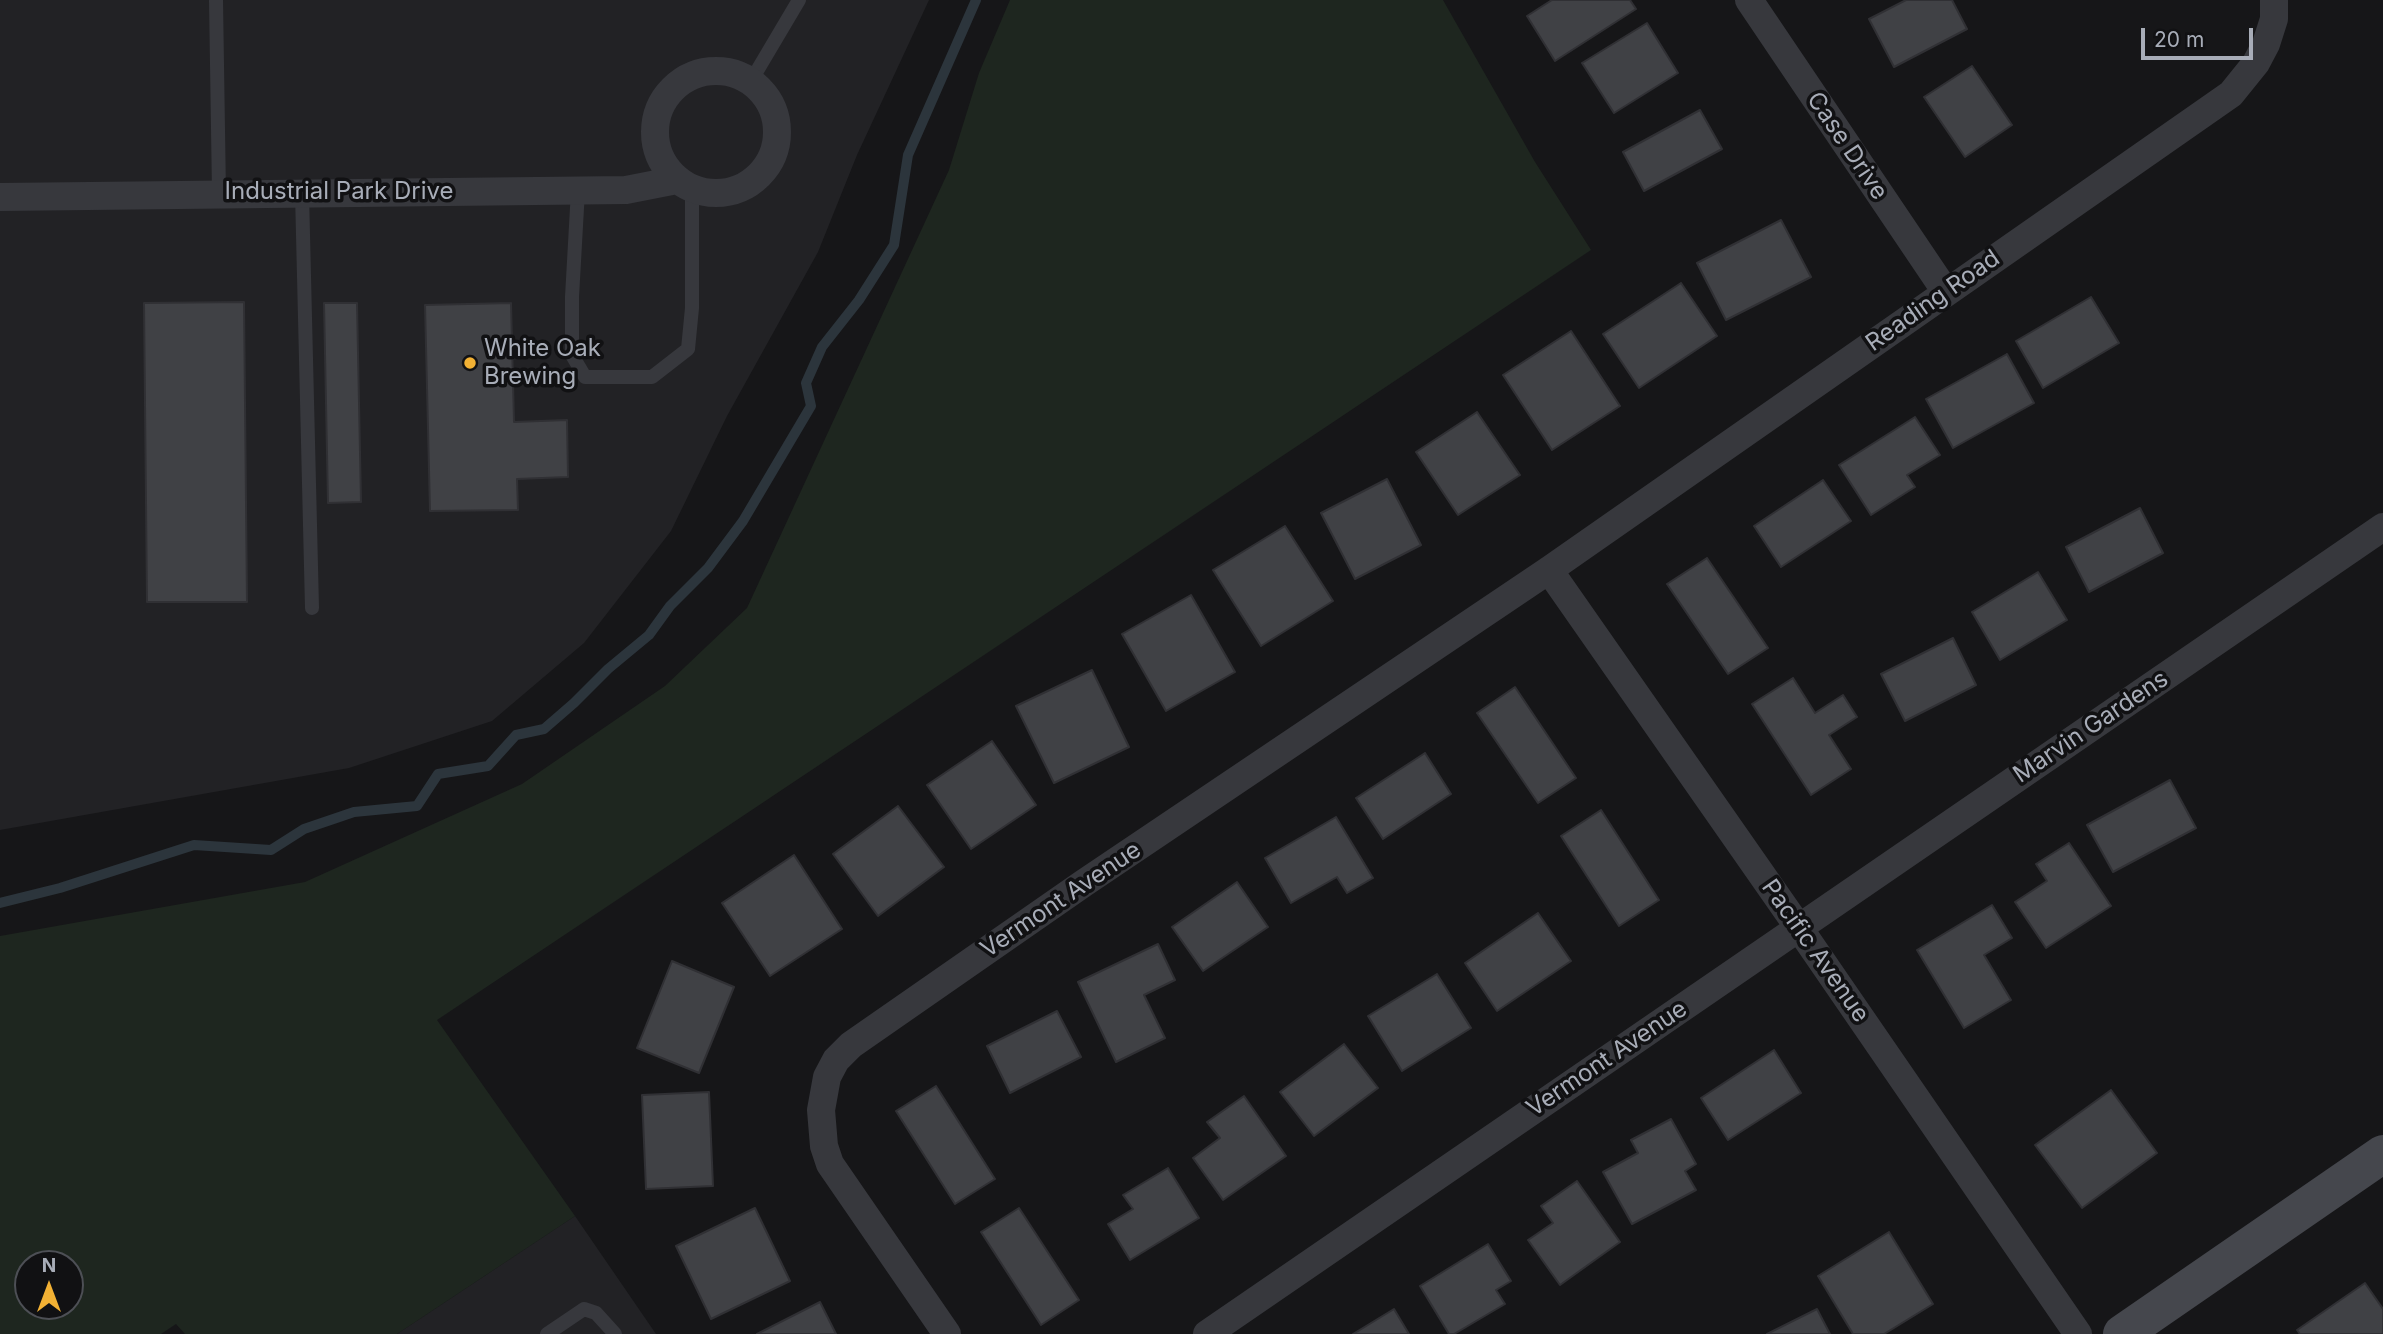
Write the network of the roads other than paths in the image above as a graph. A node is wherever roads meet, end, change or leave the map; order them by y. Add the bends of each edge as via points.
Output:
1 (216, 0) edge
2 (799, 0) edge
3 (1749, 0) edge
4 (2274, 0) edge
5 (751, 81) junction
6 (685, 185) junction
7 (578, 190) junction
8 (219, 193) junction
9 (302, 193) junction
10 (0, 197) edge
11 (1946, 292) junction
12 (2383, 527) edge
13 (1549, 570) junction
14 (312, 608) dead end
15 (1799, 928) junction
16 (2383, 1154) edge
17 (547, 1334) edge
18 (615, 1334) edge
19 (947, 1334) edge
20 (1207, 1334) edge
21 (2078, 1334) edge
22 (2122, 1334) edge

1 - 8 lane
2 - 5 lane
3 - 11 street, Case Drive
4 - 11 street, Reading Road via 2266,44 2231,94
5 - 6 street, Industrial Park Drive via 765,95 778,133 765,170 732,192 712,194
5 - 6 street via 712,70 692,75 674,86 661,104 654,123 655,145 663,165
6 - 7 street, Industrial Park Drive
6 - 7 lane via 692,308 688,349 652,377 585,377 572,355
7 - 9 street, Industrial Park Drive
8 - 9 street, Industrial Park Drive
8 - 10 street, Industrial Park Drive
9 - 14 lane
11 - 13 street, Reading Road
12 - 15 street, Marvin Gardens
13 - 15 street, Pacific Avenue
13 - 19 street, Vermont Avenue via 1040,914 836,1060 827,1077 821,1111 830,1164
15 - 20 street, Vermont Avenue
15 - 21 street, Pacific Avenue
16 - 22 main road
17 - 18 lane via 584,1308 596,1313

